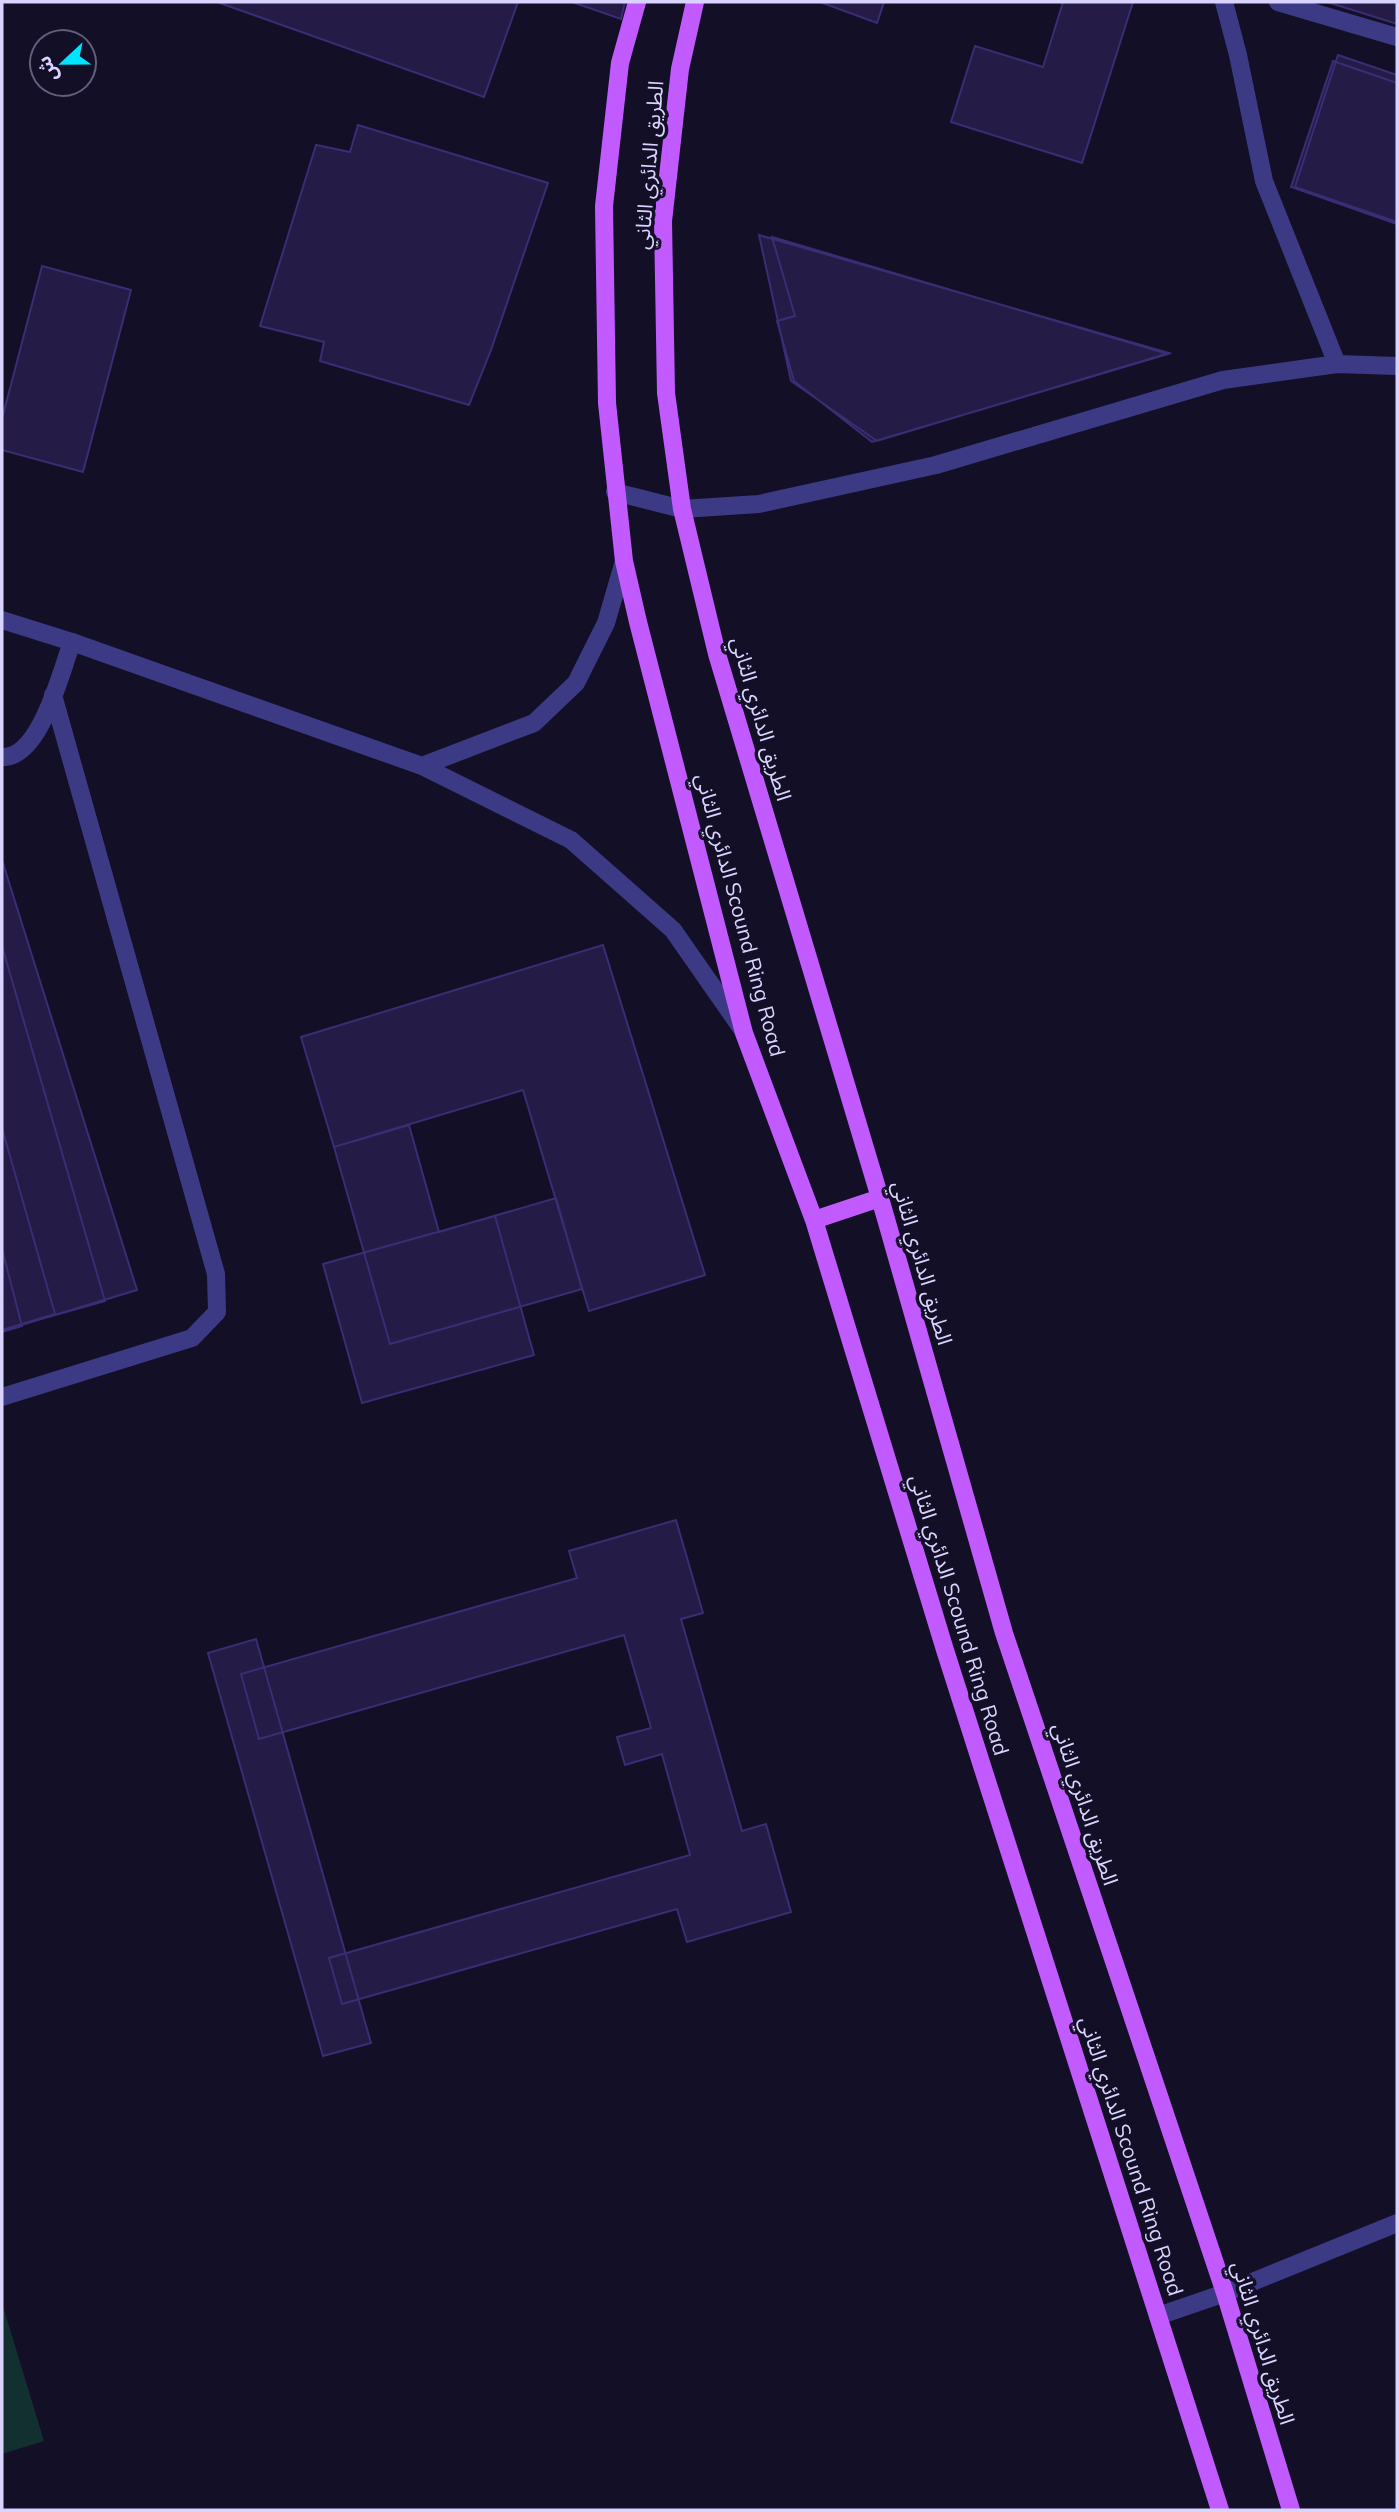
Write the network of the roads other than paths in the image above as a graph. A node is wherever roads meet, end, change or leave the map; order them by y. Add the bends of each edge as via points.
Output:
1 (637, 2) edge
2 (695, 2) edge
3 (1224, 2) edge
4 (1278, 2) edge
5 (1397, 37) edge
6 (1337, 364) junction
7 (1397, 366) edge
8 (615, 492) junction
9 (682, 509) junction
10 (624, 561) junction
11 (2, 620) edge
12 (72, 642) junction
13 (53, 695) junction
14 (666, 732) joint
15 (2, 757) edge
16 (422, 766) junction
17 (744, 1033) junction
18 (880, 1198) junction
19 (814, 1220) junction
20 (2, 1397) edge
21 (1397, 2223) edge
22 (1224, 2293) junction
23 (1158, 2316) junction
24 (1220, 2510) edge
25 (1291, 2510) edge

1 - 8 main road, الطريق الدائري الثاني via 620,63 604,206 607,403
2 - 9 main road, الطريق الدائري الثاني via 680,69 663,221 666,393
3 - 6 street via 1264,181
4 - 5 street
6 - 7 street
6 - 9 street via 1223,380 936,464 773,501
8 - 9 street
8 - 10 main road, الطريق الدائري الثاني
9 - 18 main road, الطريق الدائري الثاني via 718,654
10 - 14 main road, الطريق الدائري الثاني
10 - 16 street via 606,623 576,683 534,723
11 - 12 street
12 - 13 street
12 - 16 street
13 - 15 street via 43,723 25,749
13 - 20 street via 216,1274 217,1312 192,1338
14 - 17 main road, الدائري الثاني Scound Ring Road
16 - 17 street via 571,840 673,930
17 - 19 main road, الدائري الثاني Scound Ring Road
18 - 19 main road
18 - 22 main road, الطريق الدائري الثاني via 1004,1633
19 - 23 main road, الدائري الثاني Scound Ring Road via 945,1650
21 - 22 street
22 - 23 street
22 - 25 main road, الطريق الدائري الثاني
23 - 24 main road, الدائري الثاني Scound Ring Road

